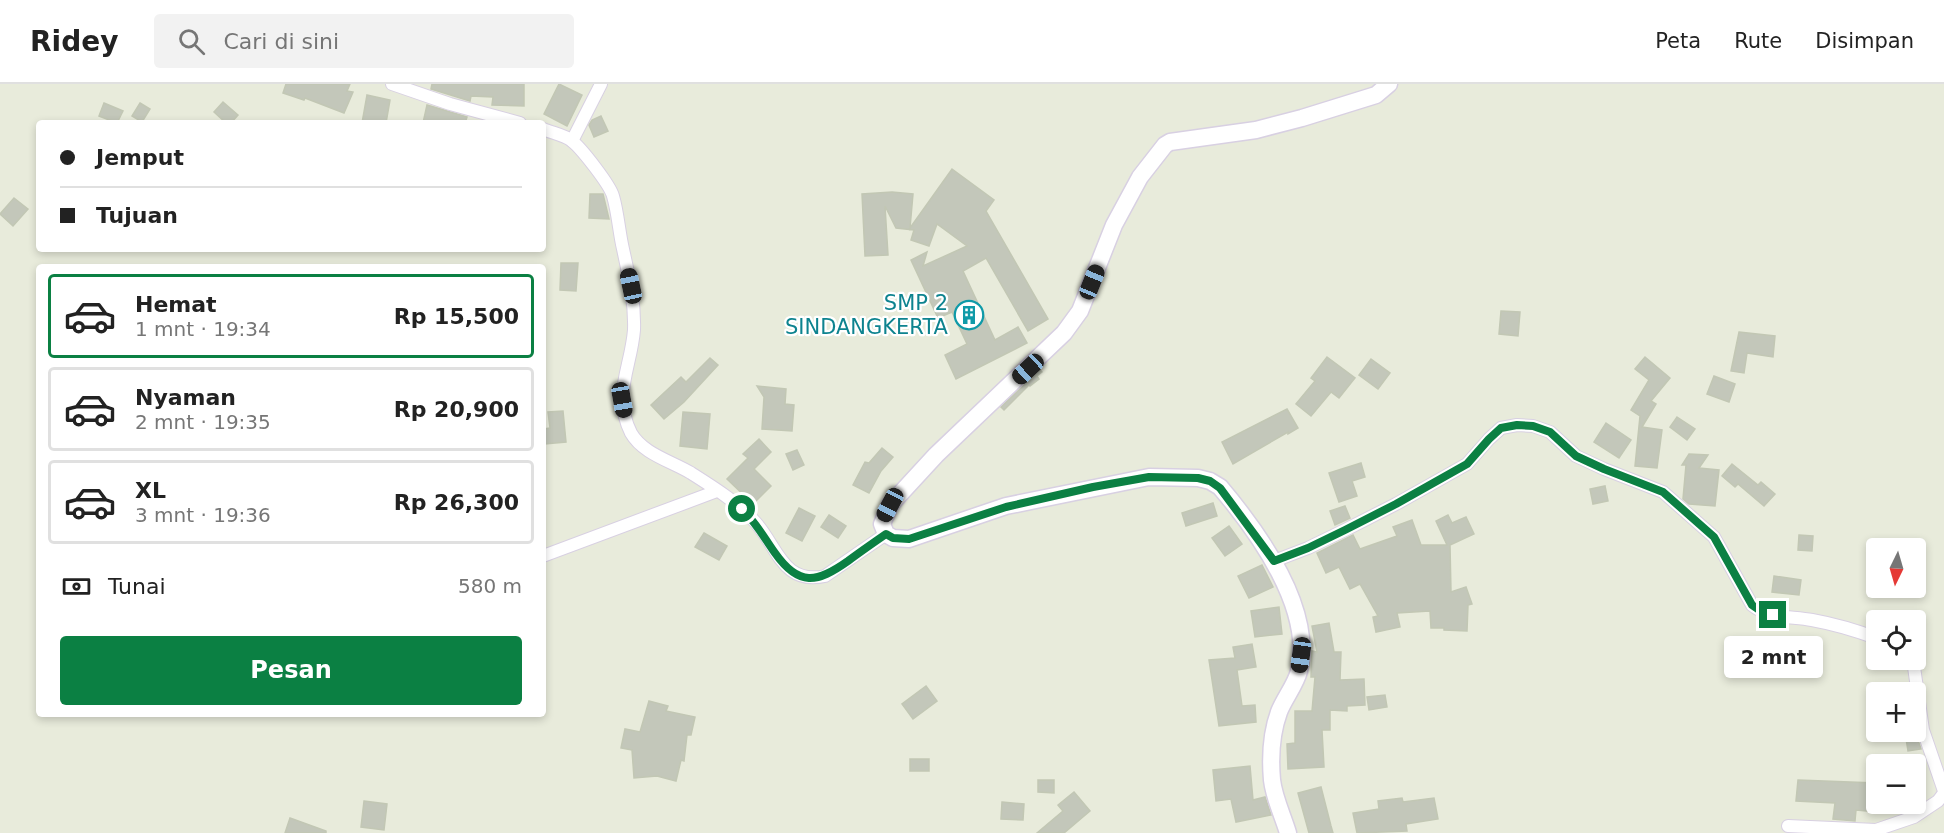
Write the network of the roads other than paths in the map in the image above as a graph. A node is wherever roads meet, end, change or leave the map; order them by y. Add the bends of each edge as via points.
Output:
1 (392, 84) edge
2 (601, 84) edge
3 (1389, 84) edge
4 (508, 120) edge
5 (546, 130) edge
6 (572, 141) junction
7 (717, 491) junction
8 (886, 534) junction
9 (546, 555) edge
10 (1274, 561) junction
11 (1866, 634) edge
12 (1914, 670) edge
13 (1944, 792) edge
14 (1788, 826) dead end
15 (1288, 833) edge

1 - 4 street
2 - 6 street
3 - 8 street via 1376,95 1302,118 1165,145 1140,177 1114,225 1080,311 1064,333 936,455 890,505 882,524
5 - 6 street
6 - 7 street via 613,193 635,305 622,388 630,430 654,454
7 - 8 street via 742,509 776,554 805,578 825,576
7 - 9 street
8 - 10 street via 909,539 1006,507 1093,487 1149,477 1198,478 1220,488
10 - 11 street via 1345,530 1467,464 1501,428 1533,426 1550,432 1576,456 1663,492 1714,537 1759,611 1811,619
10 - 15 street via 1294,606 1301,655 1299,674 1272,731 1272,781
12 - 13 street via 1923,730
13 - 14 street via 1938,801 1914,817 1876,830

